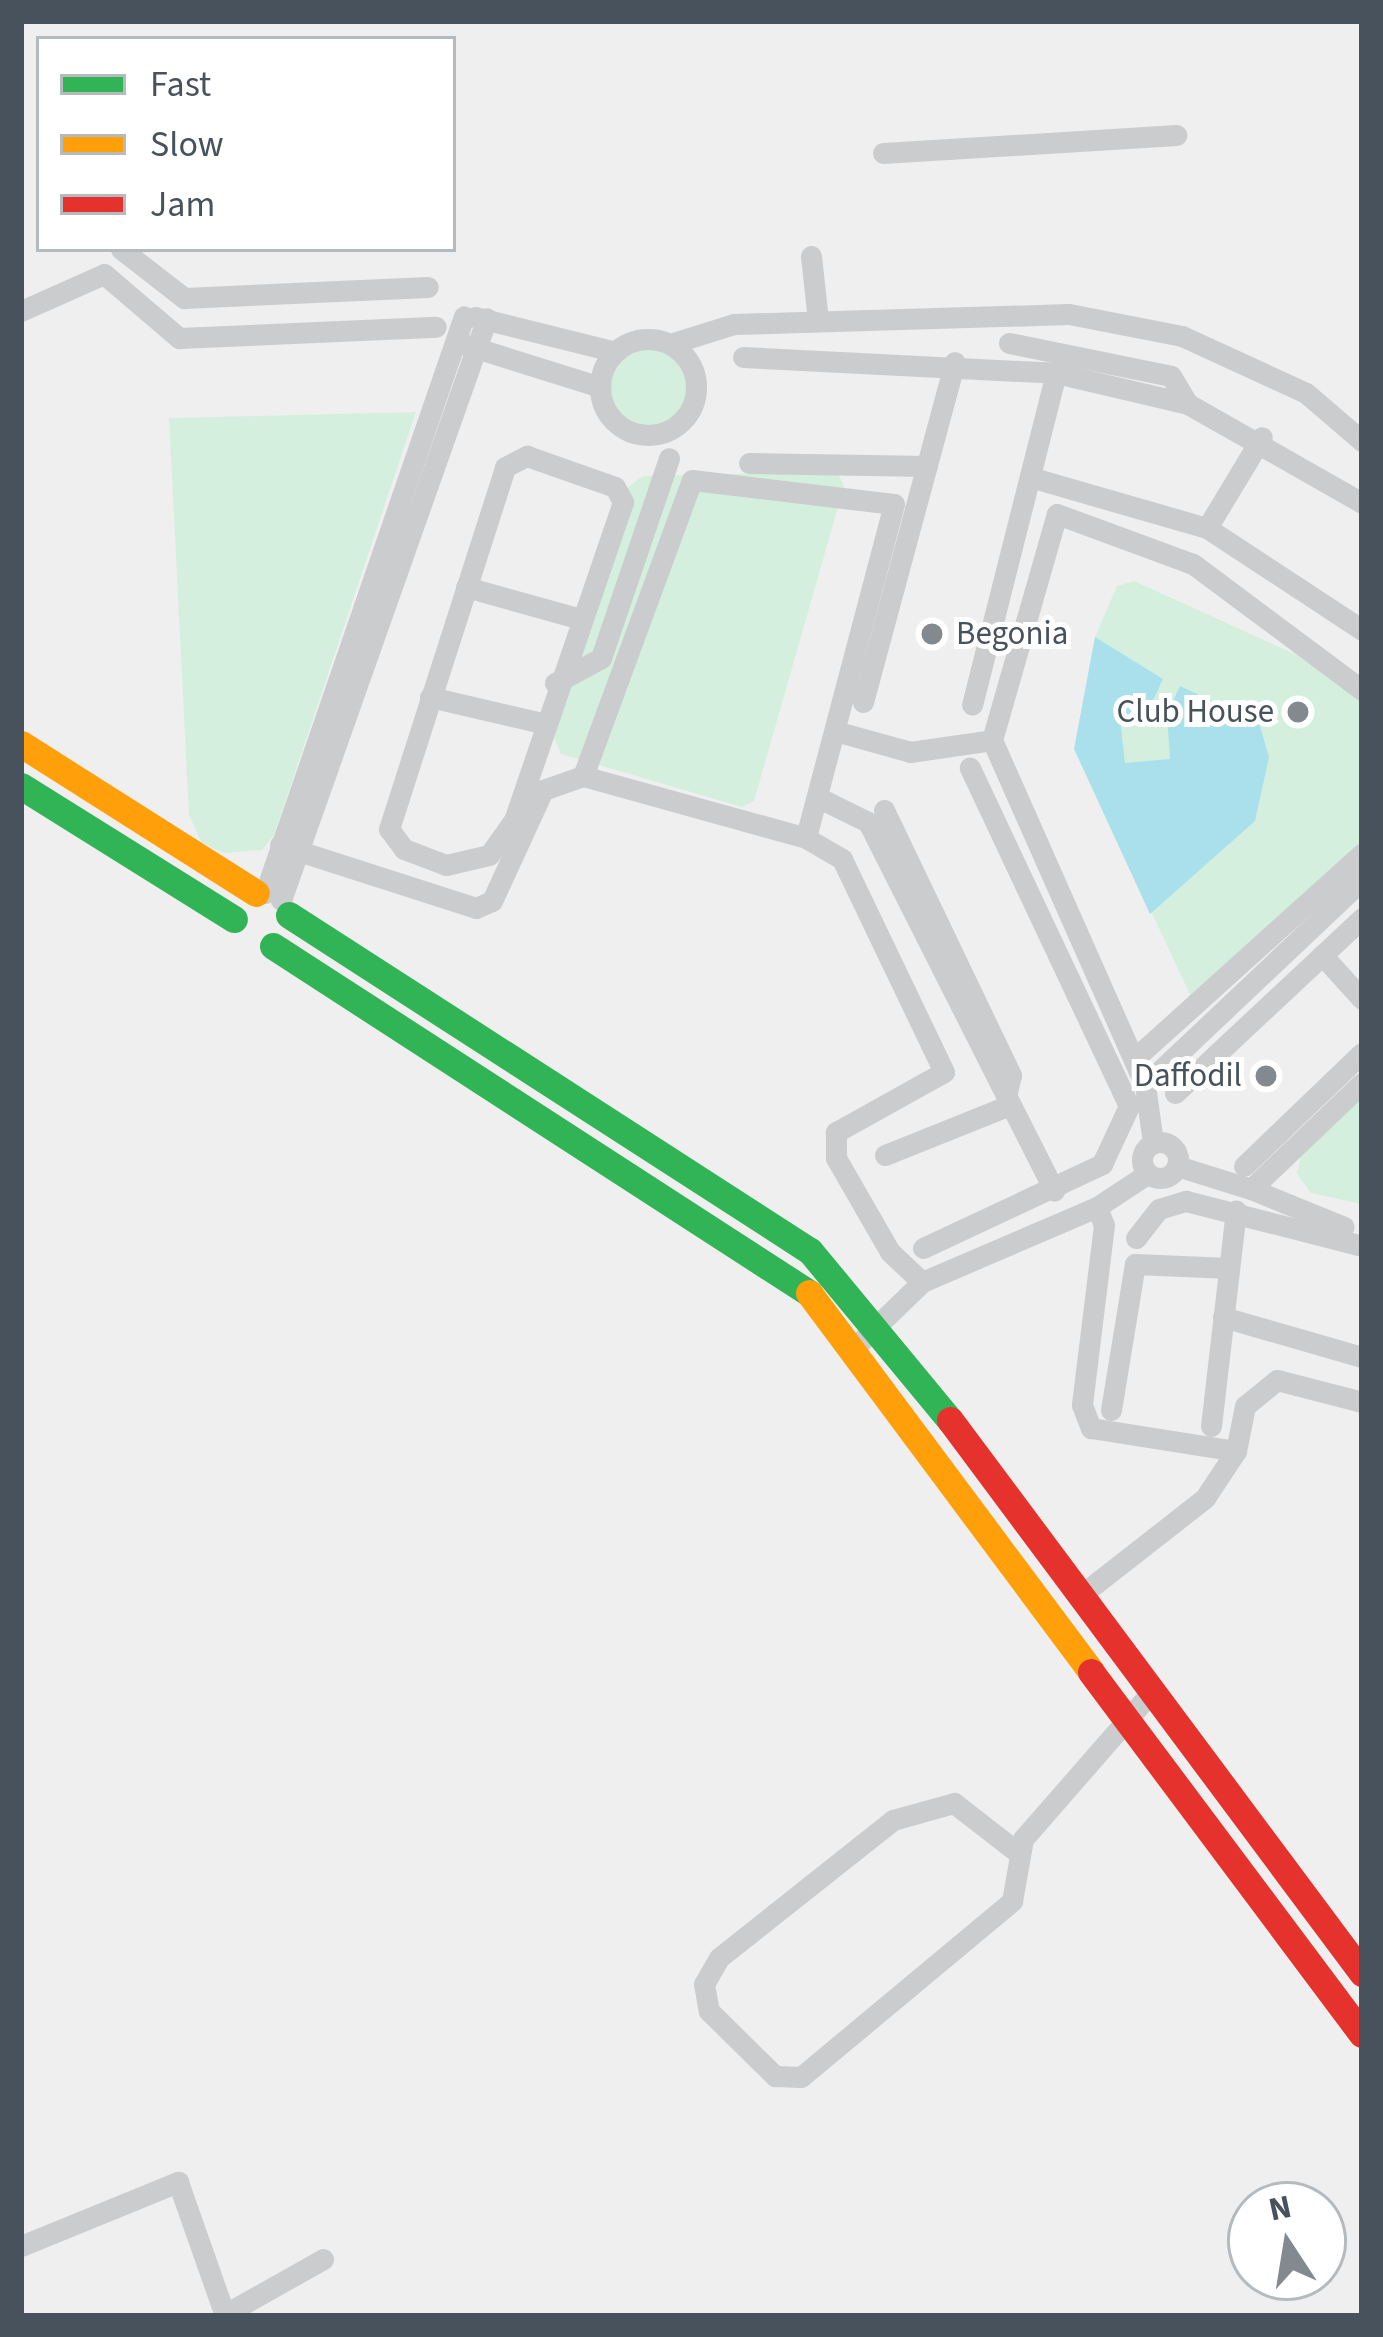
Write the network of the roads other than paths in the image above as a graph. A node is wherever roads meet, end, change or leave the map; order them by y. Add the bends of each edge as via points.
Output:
1 (1176, 135) dead end
2 (883, 153) dead end
3 (122, 253) edge
4 (811, 256) dead end
5 (104, 274) junction
6 (428, 287) dead end
7 (21, 311) edge
8 (1012, 314) junction
9 (476, 317) junction
10 (818, 320) junction
11 (436, 327) junction
12 (670, 344) junction
13 (466, 345) junction
14 (616, 352) junction
15 (743, 357) dead end
16 (955, 362) junction
17 (1056, 374) junction
18 (600, 386) junction
19 (1188, 404) junction
20 (657, 434) junction
21 (1262, 437) junction
22 (1362, 441) edge
23 (669, 458) junction
24 (749, 464) dead end
25 (927, 466) junction
26 (1030, 477) junction
27 (687, 481) junction
28 (1362, 503) edge
29 (1207, 527) junction
30 (466, 587) junction
31 (370, 591) junction
32 (396, 599) junction
33 (577, 618) junction
34 (1362, 630) edge
35 (555, 683) junction
36 (1362, 690) edge
37 (430, 697) junction
38 (862, 702) dead end
39 (972, 705) dead end
40 (542, 723) junction
41 (835, 731) junction
42 (992, 740) junction
43 (21, 744) edge
44 (970, 768) dead end
45 (583, 776) junction
46 (21, 786) edge
47 (817, 797) junction
48 (884, 810) dead end
49 (806, 838) junction
50 (290, 849) junction
51 (1362, 854) edge
52 (1362, 880) edge
53 (273, 900) junction
54 (1362, 918) edge
55 (234, 919) junction
56 (273, 946) junction
57 (1322, 956) junction
58 (1362, 999) edge
59 (1362, 1053) edge
60 (1134, 1059) junction
61 (1362, 1083) edge
62 (1145, 1085) junction
63 (1174, 1093) dead end
64 (1008, 1101) junction
65 (1153, 1143) junction
66 (885, 1155) dead end
67 (1177, 1166) junction
68 (1244, 1166) dead end
69 (1148, 1174) junction
70 (1251, 1189) junction
71 (1054, 1191) junction
72 (1097, 1207) junction
73 (1236, 1210) junction
74 (1362, 1233) edge
75 (1136, 1238) dead end
76 (1362, 1246) edge
77 (922, 1248) dead end
78 (1229, 1268) junction
79 (922, 1282) junction
80 (1223, 1317) junction
81 (879, 1324) junction
82 (854, 1348) junction
83 (1362, 1357) edge
84 (1362, 1402) edge
85 (1111, 1410) dead end
86 (1211, 1426) dead end
87 (1236, 1451) junction
88 (1081, 1595) junction
89 (1152, 1691) junction
90 (1127, 1718) junction
91 (1017, 1852) junction
92 (1362, 1973) edge
93 (1362, 2034) edge
94 (21, 2246) edge
95 (323, 2259) dead end
96 (222, 2313) edge

1 - 2 street
3 - 5 street
3 - 6 street via 184,298
4 - 10 street
5 - 7 street
5 - 11 street via 179,338
8 - 10 street
8 - 19 street via 1009,347 1171,376
8 - 22 street via 1182,336 1306,393
9 - 11 street
9 - 13 street
9 - 14 street
10 - 12 street via 720,326
11 - 13 street
12 - 14 street via 641,340
12 - 20 street via 697,388 685,418
13 - 18 street
13 - 31 street
13 - 32 street
14 - 18 street
15 - 16 street
16 - 17 street
16 - 25 street
17 - 19 street
17 - 26 street
18 - 20 street via 618,424
19 - 21 street
20 - 23 street
21 - 28 street
21 - 29 street
23 - 27 street
23 - 35 street via 601,658 580,679
24 - 25 street
25 - 38 street
26 - 29 street
26 - 39 street
27 - 41 street via 894,504
27 - 45 street
29 - 34 street
30 - 33 street
30 - 33 street via 505,467 527,457 623,494
30 - 37 street
31 - 32 street
31 - 50 street
32 - 50 street
33 - 35 street
35 - 40 street
36 - 42 street via 1193,564 1057,514
37 - 40 street
37 - 40 street via 389,829 391,840 446,865 476,864 501,843
41 - 42 street via 910,752
41 - 47 street
42 - 60 street
43 - 53 street
44 - 71 street via 1127,1091 1116,1145
45 - 49 street
45 - 50 street via 543,790 485,908
46 - 55 street
47 - 49 street
47 - 64 street via 868,822
48 - 64 street via 1011,1075
49 - 79 street via 842,860 944,1072 836,1132 832,1145 890,1252
50 - 53 street
51 - 60 street
52 - 62 street
53 - 55 street
53 - 56 street
53 - 81 street via 810,1251
54 - 57 street
55 - 56 street via 246,943
56 - 82 street via 803,1285
57 - 58 street
57 - 63 street
59 - 68 street
60 - 62 street
61 - 70 street
62 - 65 street
64 - 66 street
64 - 71 street
65 - 67 street via 1174,1149
65 - 69 street
67 - 69 street
67 - 70 street
69 - 72 street
70 - 74 street
71 - 77 street
72 - 79 street
72 - 87 street via 1105,1225 1084,1417 1106,1436
73 - 75 street via 1175,1203
73 - 76 street
73 - 78 street
78 - 80 street
78 - 85 street via 1135,1264
79 - 81 street
80 - 83 street
80 - 86 street
81 - 82 street
81 - 88 street
82 - 90 street
84 - 87 street via 1277,1381 1245,1406
87 - 88 street via 1216,1487
88 - 89 street
89 - 90 street
89 - 92 street
90 - 91 street
90 - 93 street
91 - 91 street via 1012,1901 801,2077 776,2076 710,2012 704,1984 719,1958 893,1820 954,1802
94 - 96 street via 178,2182
95 - 96 street

